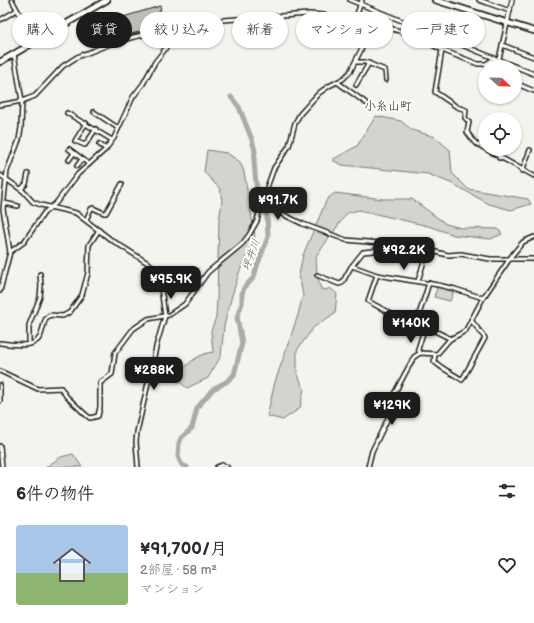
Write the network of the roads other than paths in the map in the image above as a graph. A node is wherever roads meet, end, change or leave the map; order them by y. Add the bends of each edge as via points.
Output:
1 (12, 0) edge
2 (350, 0) edge
3 (362, 0) edge
4 (435, 0) edge
5 (479, 0) edge
6 (512, 0) edge
7 (104, 1) edge
8 (361, 4) junction
9 (17, 10) joint
10 (510, 11) junction
11 (358, 12) edge
12 (296, 15) edge
13 (0, 20) edge
14 (224, 20) edge
15 (68, 23) edge
16 (507, 24) junction
17 (393, 29) edge
18 (534, 31) edge
19 (140, 35) edge
20 (502, 45) junction
21 (25, 48) edge
22 (166, 48) edge
23 (362, 48) edge
24 (442, 50) junction
25 (14, 54) junction
26 (534, 57) edge
27 (499, 59) junction
28 (492, 60) edge
29 (0, 62) edge
30 (356, 62) junction
31 (369, 63) junction
32 (478, 64) edge
33 (534, 74) edge
34 (386, 80) dead end
35 (337, 82) junction
36 (356, 85) dead end
37 (522, 86) edge
38 (534, 92) edge
39 (22, 101) junction
40 (366, 103) dead end
41 (0, 105) edge
42 (94, 112) dead end
43 (68, 113) dead end
44 (86, 123) junction
45 (118, 128) junction
46 (96, 130) junction
47 (112, 140) junction
48 (99, 144) dead end
49 (478, 145) edge
50 (106, 148) junction
51 (69, 149) dead end
52 (530, 150) dead end
53 (74, 153) junction
54 (496, 156) edge
55 (499, 158) joint
56 (82, 159) junction
57 (68, 160) dead end
58 (89, 164) junction
59 (76, 166) dead end
60 (522, 171) junction
61 (28, 174) dead end
62 (0, 175) edge
63 (534, 176) edge
64 (6, 180) junction
65 (122, 184) dead end
66 (21, 189) junction
67 (4, 203) junction
68 (261, 204) junction
69 (18, 206) dead end
70 (51, 207) junction
71 (86, 220) junction
72 (0, 222) edge
73 (5, 222) junction
74 (99, 230) junction
75 (534, 236) edge
76 (386, 245) junction
77 (427, 251) junction
78 (10, 252) junction
79 (510, 259) junction
80 (534, 259) edge
81 (352, 266) junction
82 (40, 274) dead end
83 (317, 275) dead end
84 (377, 275) junction
85 (418, 281) junction
86 (429, 283) junction
87 (0, 291) edge
88 (483, 298) junction
89 (165, 316) junction
90 (471, 320) junction
91 (417, 322) junction
92 (415, 327) junction
93 (451, 339) junction
94 (0, 343) edge
95 (29, 344) junction
96 (420, 353) junction
97 (434, 355) junction
98 (0, 371) edge
99 (0, 385) edge
100 (0, 397) edge
101 (0, 401) edge
102 (0, 446) edge
103 (2, 467) edge
104 (138, 467) edge
105 (217, 467) edge
106 (226, 467) edge
107 (368, 467) edge

1 - 9 street
2 - 8 street
3 - 8 street
4 - 16 highway
5 - 10 street
6 - 10 main road
7 - 15 highway
8 - 11 street
8 - 27 street
9 - 13 street
10 - 16 main road
12 - 14 street
16 - 18 highway
16 - 20 street
17 - 24 street via 414,35
19 - 39 street via 77,57 63,66 35,96
20 - 26 street
20 - 27 street
21 - 25 highway
22 - 45 street via 133,97
23 - 30 street
24 - 32 street
24 - 49 street via 435,92 466,110 469,136
25 - 29 highway
25 - 39 street
27 - 28 street
27 - 33 street
30 - 31 street
30 - 35 street via 350,72
31 - 34 street via 385,70
31 - 36 street
35 - 40 street
35 - 68 street via 319,93 300,114 287,151 276,165
37 - 38 street
39 - 41 street
39 - 64 street via 19,140
42 - 45 street
43 - 44 street
44 - 46 street
44 - 46 street via 75,140 85,145
45 - 47 street
46 - 47 street
47 - 50 street
48 - 50 street
50 - 58 street
51 - 53 street
52 - 60 street
53 - 56 street
53 - 57 street
54 - 55 street
55 - 60 street
56 - 58 street
56 - 59 street
58 - 70 street
60 - 63 street
61 - 66 street via 26,184
62 - 64 street
64 - 66 street
64 - 67 street
65 - 71 street via 106,212 93,208
66 - 70 street via 33,202
67 - 69 street
67 - 73 street
68 - 76 street via 341,238
68 - 89 street via 253,230 242,244 208,272 185,304
70 - 71 street via 76,213
70 - 78 street via 24,242
71 - 74 street
72 - 73 street
73 - 78 street
74 - 89 street via 157,270 161,279
74 - 95 street via 88,245 88,274 82,295 70,312 63,316 50,315 46,318 41,336
75 - 79 street via 523,242
76 - 77 street via 415,247
76 - 81 street via 363,252
77 - 79 street via 448,256 461,254 485,259
77 - 85 street
78 - 87 street
79 - 80 street
79 - 88 street
81 - 83 street via 340,284
81 - 84 street
82 - 95 street via 40,297 29,325
84 - 85 street
84 - 92 street via 368,301
85 - 86 street
86 - 88 street
86 - 91 street
88 - 90 street
89 - 98 street via 150,318 138,324 116,351 112,374 100,383 98,416 90,418 60,388 38,389
89 - 104 street via 136,437
90 - 93 street via 464,331
90 - 97 street via 485,338 462,380 437,364
91 - 92 street
91 - 93 street
92 - 96 street via 423,333 418,349
93 - 97 street
94 - 95 street
96 - 97 street
96 - 107 street via 414,356 387,407 390,414 372,451
99 - 100 street
100 - 101 street
102 - 103 street
105 - 106 street

